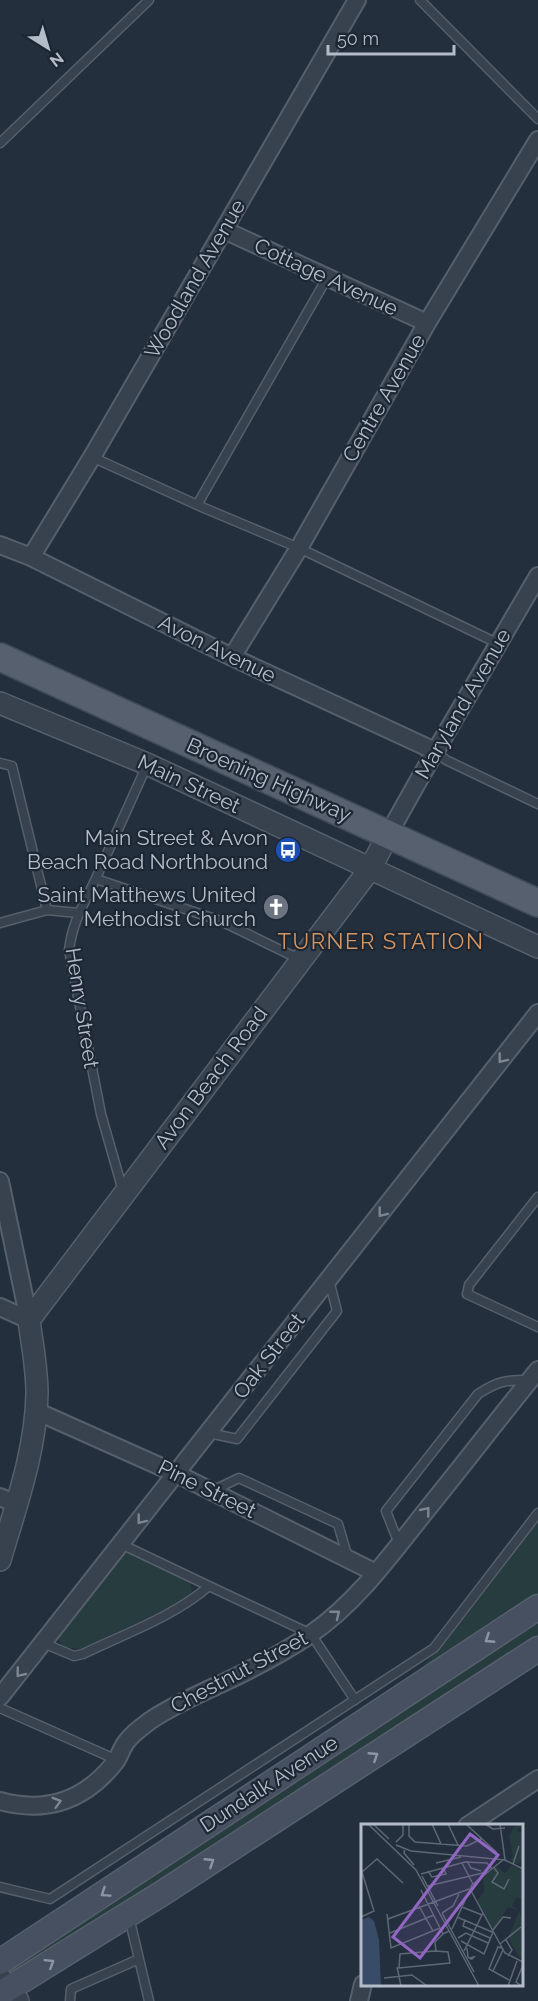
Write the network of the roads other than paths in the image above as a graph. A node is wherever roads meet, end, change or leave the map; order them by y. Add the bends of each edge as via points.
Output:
1 (148, 0) edge
2 (357, 0) edge
3 (420, 0) edge
4 (538, 119) edge
5 (538, 140) edge
6 (0, 143) edge
7 (224, 230) junction
8 (327, 278) junction
9 (427, 323) junction
10 (92, 457) junction
11 (197, 505) junction
12 (0, 545) edge
13 (299, 548) junction
14 (31, 557) junction
15 (538, 576) edge
16 (499, 644) junction
17 (0, 657) edge
18 (232, 657) junction
19 (0, 703) edge
20 (435, 751) junction
21 (0, 763) edge
22 (147, 764) junction
23 (538, 804) edge
24 (389, 833) junction
25 (370, 869) junction
26 (96, 879) junction
27 (538, 903) edge
28 (47, 910) junction
29 (78, 913) junction
30 (0, 923) edge
31 (538, 947) edge
32 (301, 960) junction
33 (538, 1013) edge
34 (0, 1181) edge
35 (123, 1193) junction
36 (538, 1197) edge
37 (329, 1280) junction
38 (0, 1307) edge
39 (29, 1320) junction
40 (538, 1328) edge
41 (534, 1375) edge
42 (36, 1411) junction
43 (209, 1432) junction
44 (177, 1474) junction
45 (212, 1491) junction
46 (8, 1501) edge
47 (538, 1513) edge
48 (121, 1544) junction
49 (399, 1545) junction
50 (348, 1559) junction
51 (0, 1560) edge
52 (376, 1573) junction
53 (209, 1586) junction
54 (538, 1607) edge
55 (311, 1634) junction
56 (44, 1643) junction
57 (538, 1649) edge
58 (0, 1698) edge
59 (355, 1700) junction
60 (0, 1708) edge
61 (117, 1760) junction
62 (538, 1779) edge
63 (0, 1801) edge
64 (470, 1824) edge
65 (0, 1887) edge
66 (129, 1914) junction
67 (139, 1959) junction
68 (0, 1962) edge
69 (363, 1986) edge
70 (7, 1990) edge
71 (70, 2001) edge
72 (149, 2001) edge
73 (359, 2001) edge

1 - 6 lane
2 - 7 street, Woodland Avenue
3 - 4 lane
5 - 9 street, Centre Avenue
7 - 8 street, Cottage Avenue
7 - 10 street, Woodland Avenue
8 - 9 street, Cottage Avenue
8 - 11 lane
9 - 13 street, Centre Avenue
10 - 11 lane
10 - 14 street, Woodland Avenue
11 - 13 lane
12 - 14 street, Avon Avenue
13 - 16 lane
13 - 18 street, Centre Avenue
14 - 18 street, Avon Avenue
15 - 16 street, Maryland Avenue
16 - 20 street, Maryland Avenue
17 - 24 main road, Broening Highway
18 - 20 street, Avon Avenue
19 - 22 street, Main Street
20 - 23 lane
20 - 24 street, Maryland Avenue
21 - 28 lane via 12,766
22 - 25 street, Main Street
22 - 26 lane, Henry Street
24 - 25 street, Avon Beach Road
24 - 27 main road, Broening Highway
25 - 31 street, Main Street
25 - 32 street, Avon Beach Road
26 - 29 lane, Henry Street
26 - 32 lane via 221,921
28 - 29 lane
28 - 30 lane
29 - 35 lane, Henry Street via 69,950 101,1114
32 - 35 street, Avon Beach Road
33 -> 37 street, Oak Street
34 - 39 street
35 - 39 street, Avon Beach Road
36 - 40 lane via 469,1285 467,1294
37 - 43 street, Oak Street
37 - 43 lane via 337,1311 237,1439
38 - 39 street
39 - 42 street via 37,1373
49 -> 41 street, Chestnut Street
41 - 49 lane via 494,1383 478,1394 386,1511
42 - 44 street, Pine Street
42 - 46 street via 32,1444
43 - 44 street, Oak Street
44 - 45 street, Pine Street
44 -> 48 street, Oak Street
45 - 50 street, Pine Street
45 - 50 lane via 239,1478 338,1524
46 - 51 street
47 - 59 lane via 435,1648
48 - 53 lane
48 - 56 street, Oak Street
49 - 52 street, Chestnut Street
50 - 52 street, Pine Street
55 -> 52 street, Chestnut Street
53 - 55 lane
53 - 56 lane via 195,1599 83,1654 75,1656
54 -> 68 main road, Dundalk Avenue
55 - 59 lane
55 - 61 street, Chestnut Street via 271,1659 161,1713 126,1741
56 -> 58 street, Oak Street
66 -> 57 main road, Dundalk Avenue
59 - 65 lane via 50,1899
60 - 61 lane
63 -> 61 street, Chestnut Street via 38,1807 61,1802 94,1782
62 - 64 street
66 - 67 lane
70 -> 66 main road, Dundalk Avenue
67 - 71 lane via 71,1989
67 - 72 lane
69 - 73 street

